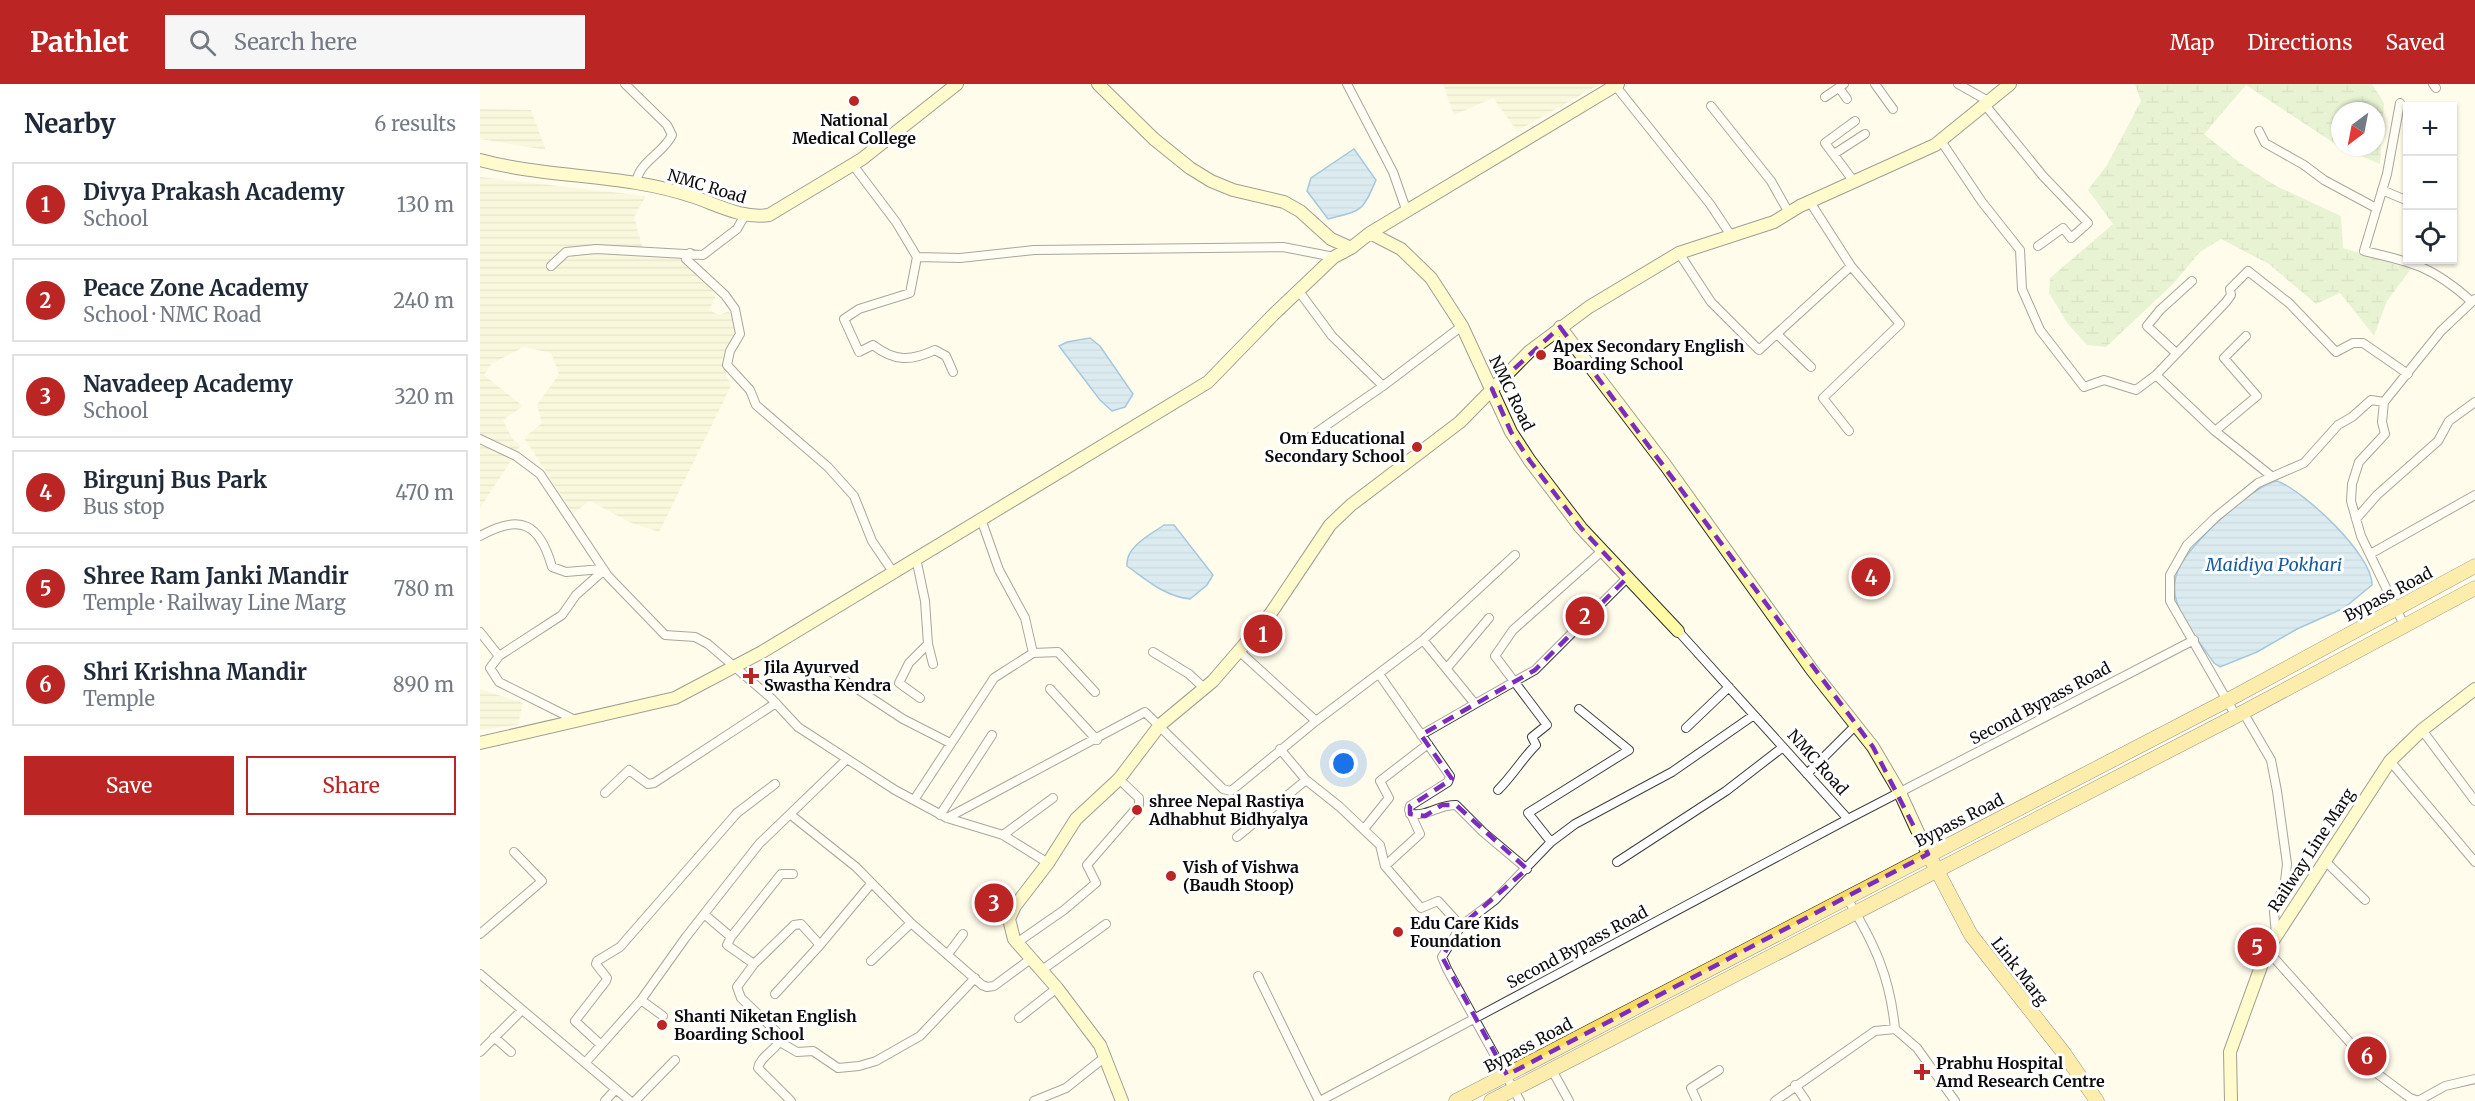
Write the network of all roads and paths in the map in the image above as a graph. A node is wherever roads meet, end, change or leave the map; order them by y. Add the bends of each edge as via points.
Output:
1 (625, 84) edge
2 (957, 84) edge
3 (1098, 84) edge
4 (1347, 84) edge
5 (1616, 84) edge
6 (1875, 84) edge
7 (1958, 84) edge
8 (2009, 84) edge
9 (1842, 86) edge
10 (1825, 97) dead end
11 (1847, 99) dead end
12 (2400, 103) dead end
13 (1988, 104) junction
14 (1711, 106) dead end
15 (1893, 109) dead end
16 (1855, 121) dead end
17 (2259, 131) dead end
18 (1865, 134) dead end
19 (1941, 141) junction
20 (1834, 154) junction
21 (480, 160) edge
22 (853, 165) junction
23 (636, 183) junction
24 (1855, 183) junction
25 (2382, 190) junction
26 (2403, 199) edge
27 (1810, 202) junction
28 (2376, 208) junction
29 (1407, 212) junction
30 (1789, 213) junction
31 (745, 215) junction
32 (1370, 233) junction
33 (1732, 237) junction
34 (2038, 246) dead end
35 (1351, 248) junction
36 (690, 253) junction
37 (1679, 253) junction
38 (916, 257) junction
39 (1334, 257) junction
40 (551, 266) dead end
41 (1851, 266) junction
42 (2192, 281) dead end
43 (1298, 290) junction
44 (2473, 300) edge
45 (1462, 326) junction
46 (1560, 327) junction
47 (1777, 334) junction
48 (2246, 336) dead end
49 (2176, 353) junction
50 (1811, 367) dead end
51 (953, 372) dead end
52 (2408, 374) junction
53 (2156, 375) junction
54 (1383, 387) junction
55 (1492, 389) junction
56 (2384, 402) junction
57 (2475, 402) edge
58 (1850, 431) dead end
59 (2215, 431) junction
60 (480, 439) edge
61 (1304, 441) dead end
62 (2270, 475) junction
63 (2475, 495) edge
64 (981, 519) junction
65 (2356, 519) junction
66 (480, 536) edge
67 (1602, 551) junction
68 (2372, 553) junction
69 (1515, 555) dead end
70 (916, 558) junction
71 (2475, 566) edge
72 (602, 570) junction
73 (893, 572) junction
74 (1627, 578) junction
75 (2475, 588) edge
76 (2396, 608) junction
77 (1489, 618) dead end
78 (2404, 625) junction
79 (1678, 631) joint
80 (480, 632) edge
81 (1424, 640) junction
82 (2194, 640) junction
83 (928, 645) junction
84 (1239, 651) junction
85 (1153, 652) dead end
86 (1033, 653) junction
87 (499, 656) junction
88 (933, 664) dead end
89 (736, 666) junction
90 (1447, 668) junction
91 (827, 669) dead end
92 (1379, 674) junction
93 (1516, 682) junction
94 (1729, 687) junction
95 (1050, 689) dead end
96 (1205, 689) junction
97 (2475, 689) edge
98 (1095, 693) dead end
99 (920, 698) dead end
100 (2228, 700) junction
101 (776, 703) junction
102 (1474, 704) junction
103 (1579, 709) dead end
104 (2240, 714) junction
105 (1754, 715) junction
106 (1316, 721) junction
107 (578, 722) junction
108 (1161, 725) junction
109 (1855, 726) junction
110 (1686, 728) dead end
111 (2422, 729) junction
112 (992, 735) dead end
113 (1421, 735) junction
114 (1097, 740) junction
115 (480, 743) edge
116 (950, 743) junction
117 (1428, 744) junction
118 (1783, 747) junction
119 (1280, 749) junction
120 (847, 759) junction
121 (2390, 761) junction
122 (1807, 774) junction
123 (1119, 778) junction
124 (1306, 780) junction
125 (776, 784) dead end
126 (1498, 790) dead end
127 (605, 793) dead end
128 (1900, 793) junction
129 (1053, 798) dead end
130 (914, 800) junction
131 (2475, 801) edge
132 (1410, 814) junction
133 (791, 815) junction
134 (943, 817) junction
135 (1848, 819) junction
136 (1364, 829) junction
137 (1003, 835) junction
138 (1237, 837) dead end
139 (1551, 842) junction
140 (514, 852) dead end
141 (1928, 854) junction
142 (2324, 860) junction
143 (1617, 862) dead end
144 (2475, 862) edge
145 (1048, 863) junction
146 (1385, 866) junction
147 (1527, 869) junction
148 (1936, 869) junction
149 (793, 874) dead end
150 (870, 885) junction
151 (1847, 898) junction
152 (2365, 900) dead end
153 (1855, 912) junction
154 (704, 914) junction
155 (911, 923) junction
156 (1106, 924) dead end
157 (1461, 926) junction
158 (480, 933) edge
159 (963, 934) dead end
160 (2276, 936) junction
161 (731, 938) junction
162 (1017, 942) junction
163 (820, 945) junction
164 (2267, 950) junction
165 (948, 954) junction
166 (1032, 958) junction
167 (871, 961) dead end
168 (754, 964) junction
169 (1042, 970) junction
170 (1258, 976) dead end
171 (481, 978) edge
172 (975, 978) junction
173 (1057, 988) junction
174 (776, 994) dead end
175 (641, 1000) junction
176 (521, 1011) junction
177 (663, 1016) dead end
178 (1018, 1018) dead end
179 (1475, 1018) junction
180 (1895, 1029) junction
181 (494, 1037) junction
182 (780, 1042) junction
183 (601, 1046) junction
184 (480, 1052) edge
185 (511, 1052) dead end
186 (1105, 1058) junction
187 (675, 1060) dead end
188 (585, 1063) junction
189 (1552, 1070) junction
190 (1719, 1070) dead end
191 (1507, 1075) junction
192 (2475, 1079) edge
193 (1796, 1085) junction
194 (616, 1089) junction
195 (1516, 1095) edge
196 (605, 1101) edge
197 (630, 1101) edge
198 (635, 1101) edge
199 (791, 1101) edge
200 (1034, 1101) edge
201 (1122, 1101) edge
202 (1319, 1101) edge
203 (1456, 1101) edge
204 (1491, 1101) edge
205 (1569, 1101) edge
206 (1697, 1101) edge
207 (1775, 1101) edge
208 (1806, 1101) edge
209 (1955, 1101) edge
210 (2097, 1101) edge
211 (2230, 1101) edge
212 (2418, 1101) edge

1 - 23 street via 667,125 672,135 645,164
2 - 22 street, NMC Road
3 - 35 street via 1190,168 1233,190 1284,202 1331,239
4 - 29 street via 1393,172
5 - 29 street
5 - 33 street
6 - 15 street
7 - 13 street
8 - 13 street
9 - 10 street
9 - 11 street
12 - 25 street
13 - 19 street
13 - 34 street via 2043,176 2088,223 2071,238 2063,228
14 - 30 street via 1771,181
16 - 20 street via 1825,143
17 - 28 street via 2265,143
18 - 20 street
19 - 24 street
19 - 53 street via 2020,250 2022,289 2040,330 2084,387 2104,380 2136,390
20 - 24 street
21 - 23 street, NMC Road via 531,172 590,175
22 - 31 street, NMC Road via 781,210 769,215
22 - 38 street via 896,222
23 - 31 street, NMC Road via 674,190
24 - 27 street
25 - 26 street
25 - 28 street
27 - 30 street
27 - 41 street
28 - 44 street via 2364,251 2408,261 2446,279
29 - 32 street
30 - 33 street
31 - 36 street via 737,229 704,255
32 - 35 street
32 - 45 street, NMC Road via 1401,249 1431,278
33 - 37 street
35 - 39 street
36 - 40 street via 586,250 566,252
36 - 73 street via 686,259 735,309 740,334 727,365 750,390 756,405 828,467 854,496 872,541
37 - 46 street
37 - 47 street via 1711,302 1759,350
38 - 39 street via 960,258 1034,250 1283,248
38 - 51 street via 910,293 859,309 844,319 859,352 873,345 887,356 916,359 935,350 946,356
39 - 43 street
41 - 47 street
41 - 58 street via 1900,324 1823,398
42 - 49 street via 2147,326
43 - 54 street via 1332,336
43 - 64 street via 1208,382
44 - 52 street via 2441,331
45 - 54 street
45 - 55 street, NMC Road
46 - 55 street
46 - 109 street
47 - 50 street
48 - 59 street via 2224,358 2257,396
49 - 52 street via 2226,302 2231,296 2230,289 2248,271 2289,303 2336,352 2353,343 2363,343
49 - 53 street
52 - 56 street
53 - 59 street
54 - 61 street
55 - 67 street, NMC Road via 1510,432
55 - 84 street via 1460,422 1330,525 1271,613
56 - 62 street via 2371,399 2338,425 2304,463
56 - 65 street via 2385,434 2360,462 2352,484
57 - 65 street via 2449,421 2438,441
59 - 62 street
60 - 72 street via 516,456 540,474
62 - 82 street via 2187,545 2170,575 2170,600
63 - 68 street
64 - 70 street
64 - 86 street via 999,570 1024,618
65 - 68 street
66 - 72 street via 515,523 531,528 546,544 552,567 566,572
67 - 74 street, NMC Road
67 - 93 street via 1513,630 1495,656
68 - 76 street
69 - 81 street
70 - 73 street
70 - 83 street via 925,601
71 - 76 main road, Bypass Road
72 - 87 street via 562,615
72 - 89 street via 665,635 695,637
73 - 89 street
74 - 79 street, NMC Road
74 - 93 street via 1570,637
75 - 78 main road, Bypass Road
76 - 78 street
76 - 100 main road, Bypass Road
77 - 90 street
78 - 104 main road, Bypass Road
79 - 94 street, NMC Road
80 - 87 street
81 - 90 street
81 - 92 street
82 - 100 street
82 - 128 street, Second Bypass Road
83 - 88 street
83 - 99 street via 909,663 899,683
84 - 96 street
84 - 106 street
85 - 96 street
86 - 98 street via 1058,652
86 - 116 street via 994,678
87 - 107 street via 490,668 499,682
89 - 101 street
89 - 107 street via 675,698
90 - 102 street
91 - 116 street via 903,719
92 - 106 street
92 - 113 street
93 - 102 street
93 - 126 street via 1547,724 1532,737 1536,745
94 - 105 street, NMC Road
94 - 110 street
95 - 114 street
96 - 108 street
97 - 111 street, Railway Line Marg
100 - 104 street
100 - 141 main road, Bypass Road
101 - 120 street via 798,727
101 - 127 street via 654,783 648,784 629,770
102 - 113 street
103 - 139 street via 1629,750 1528,813
104 - 148 main road, Bypass Road
104 - 160 street via 2271,760 2277,791 2287,864 2274,912
105 - 118 street, NMC Road
105 - 139 street via 1672,772 1575,824
106 - 119 street
107 - 115 street
108 - 114 street via 1145,712
108 - 119 street via 1228,791
108 - 123 street
109 - 122 street
109 - 128 street via 1873,747
111 - 121 street, Railway Line Marg
111 - 131 street
112 - 134 street
113 - 117 street
114 - 134 street
116 - 130 street
117 - 132 street via 1450,780 1410,806
117 - 136 street via 1380,781 1389,798
118 - 122 street, NMC Road
118 - 143 street via 1726,791
119 - 124 street
120 - 130 street
120 - 133 street
121 - 142 street, Railway Line Marg
121 - 144 street
122 - 135 street, NMC Road
123 - 145 street via 1076,819
123 - 162 street via 1139,798 1139,805 1087,865 1096,883
124 - 136 street
124 - 138 street
125 - 183 street via 736,813 620,947 597,961 606,981 575,1021
128 - 135 street, Second Bypass Road
128 - 141 street
129 - 137 street
130 - 134 street
132 - 146 street via 1420,834
132 - 147 street via 1425,816 1442,805 1456,805
133 - 150 street via 856,867
133 - 154 street via 759,844
134 - 137 street
135 - 179 street, Second Bypass Road
136 - 146 street via 1380,845
137 - 145 street
139 - 147 street
140 - 158 street via 542,881
141 - 148 main road, Link Marg
141 - 151 main road, Bypass Road
142 - 152 street
142 - 160 street, Railway Line Marg
145 - 162 street via 1009,919
146 - 157 street via 1423,910 1438,901
147 - 157 street
148 - 153 main road, Bypass Road
148 - 210 main road, Link Marg via 1971,936
149 - 161 street via 781,874 771,884
150 - 155 street
150 - 163 street
151 - 153 street
151 - 191 main road, Bypass Road
153 - 180 street via 1884,969
153 - 189 main road, Bypass Road
154 - 161 street
154 - 175 street
155 - 165 street
155 - 167 street
156 - 169 street
157 - 179 street via 1442,957
159 - 165 street
160 - 164 street, Railway Line Marg
161 - 168 street via 728,945
162 - 166 street
163 - 168 street via 801,924 794,925
163 - 174 street
164 - 211 street, Railway Line Marg via 2230,1052
164 - 212 street via 2379,1075
165 - 172 street
166 - 169 street
166 - 172 street via 994,986 987,987
168 - 182 street via 737,992 780,1032
169 - 173 street
170 - 202 street
171 - 176 street
172 - 182 street via 921,1036 876,1061 838,1068 813,1051 797,1052
173 - 178 street
173 - 186 street via 1090,1030
175 - 177 street
175 - 183 street
176 - 181 street
176 - 188 street
179 - 191 street
179 - 202 street, Second Bypass Road
180 - 193 street via 1875,1031
180 - 209 street via 1917,1048
181 - 184 street
181 - 185 street
182 - 199 street via 758,1068
183 - 188 street
186 - 200 street via 1066,1088
186 - 201 street
187 - 198 street
188 - 194 street
189 - 195 main road, Bypass Road
189 - 205 street
190 - 206 street via 1691,1088
191 - 195 street
191 - 203 main road, Bypass Road
192 - 212 street via 2445,1086
193 - 207 street
193 - 208 street
194 - 196 street
194 - 197 street
195 - 204 main road, Bypass Road

